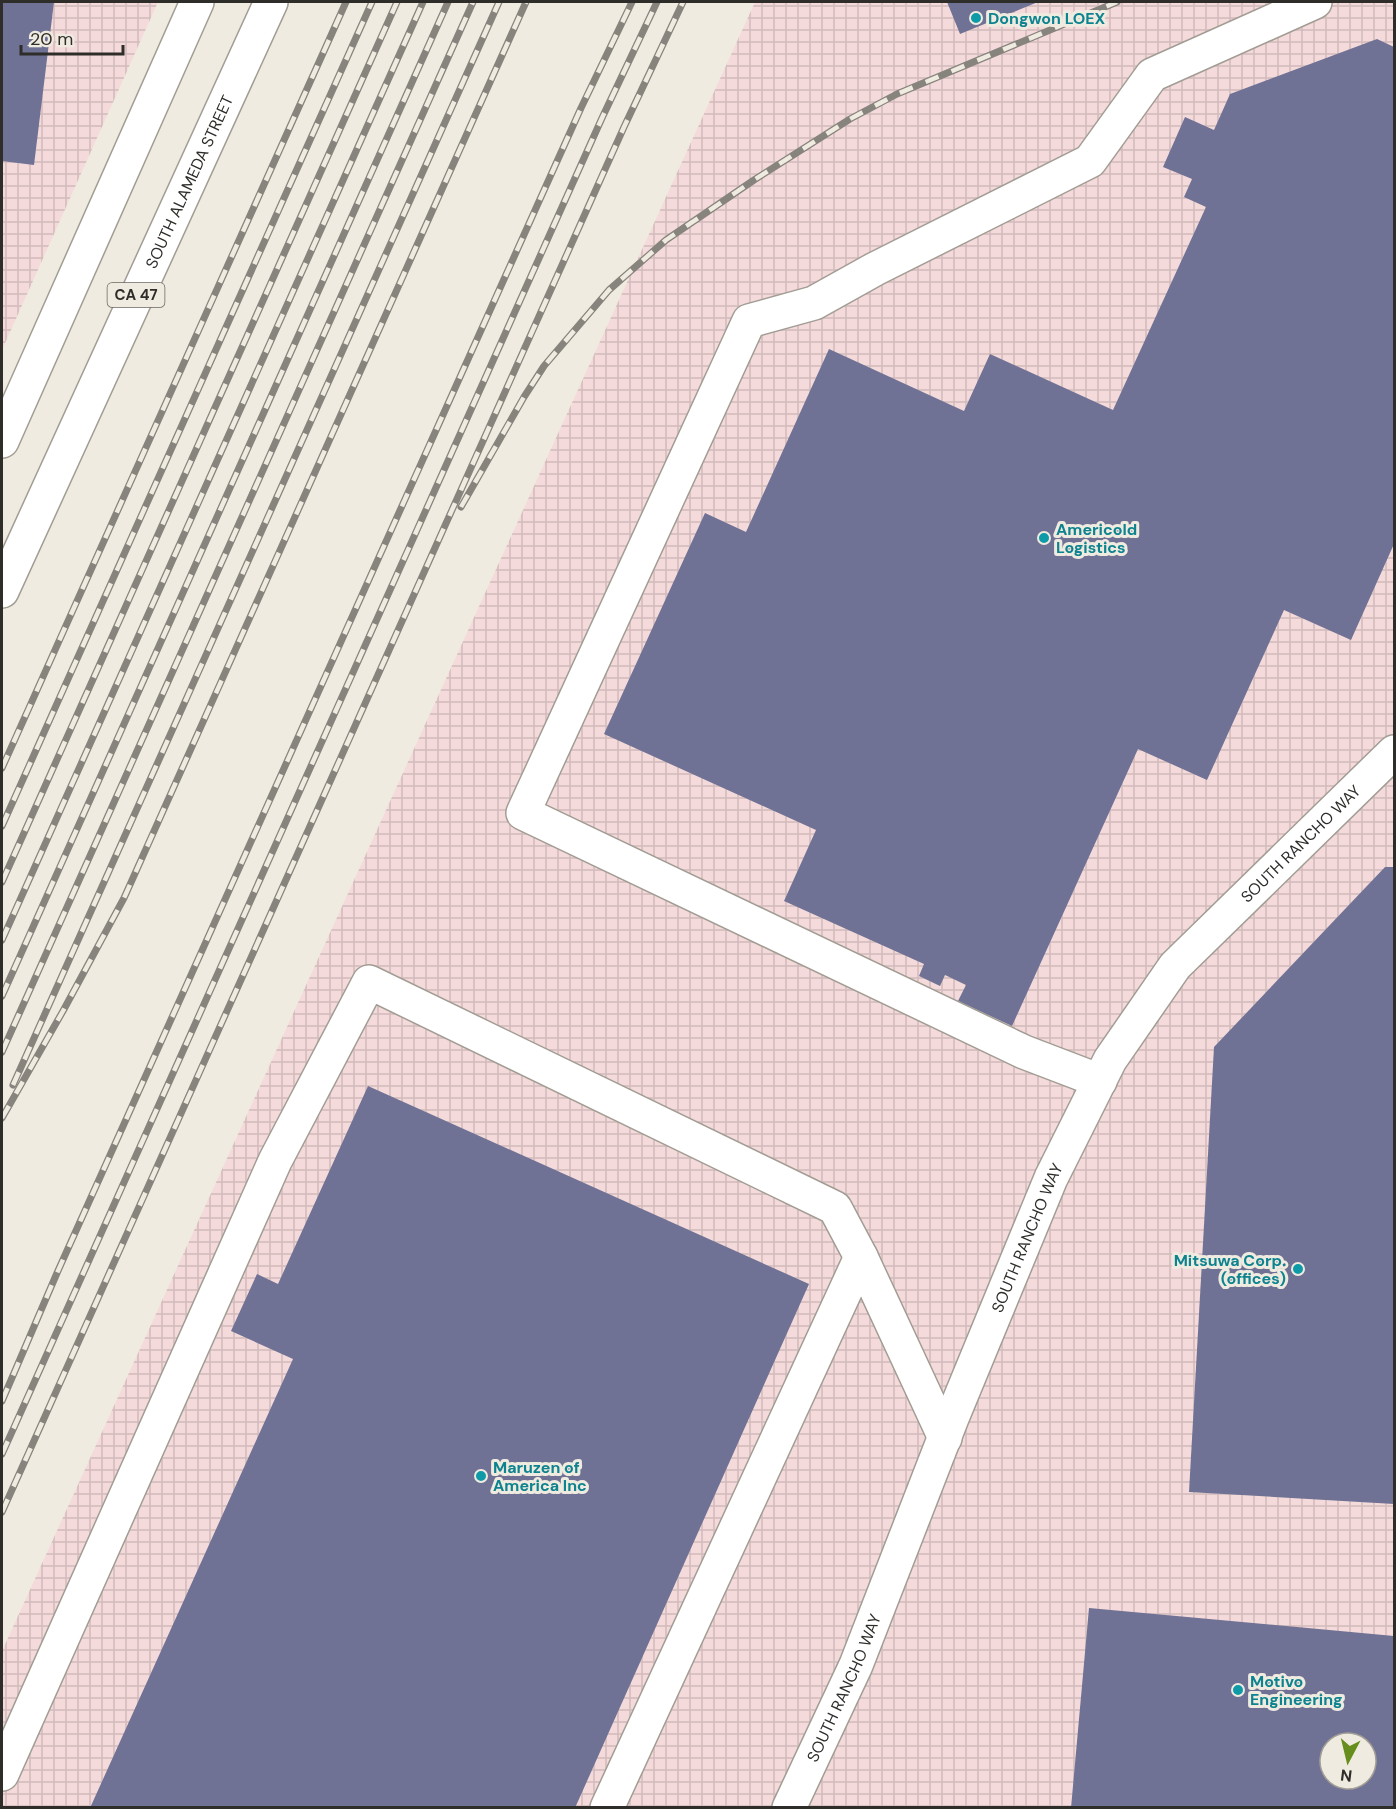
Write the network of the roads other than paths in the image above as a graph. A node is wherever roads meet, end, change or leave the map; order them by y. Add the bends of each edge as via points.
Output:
1 (197, 2) edge
2 (271, 2) edge
3 (1315, 2) edge
4 (2, 441) edge
5 (2, 589) edge
6 (1395, 752) edge
7 (1100, 1081) junction
8 (861, 1257) junction
9 (945, 1438) junction
10 (2, 1774) edge
11 (606, 1808) edge
12 (789, 1808) edge

1 - 4 street
2 - 5 street, SOUTH ALAMEDA STREET / CA 47
3 - 7 street via 1152,75 1090,161 814,303 749,321 523,813 1024,1052
6 - 7 street, SOUTH RANCHO WAY via 1175,966 1110,1060
7 - 9 street, SOUTH RANCHO WAY via 1051,1178
8 - 9 street
8 - 10 street via 835,1208 369,982 274,1161
8 - 11 street
9 - 12 street, SOUTH RANCHO WAY via 856,1665

